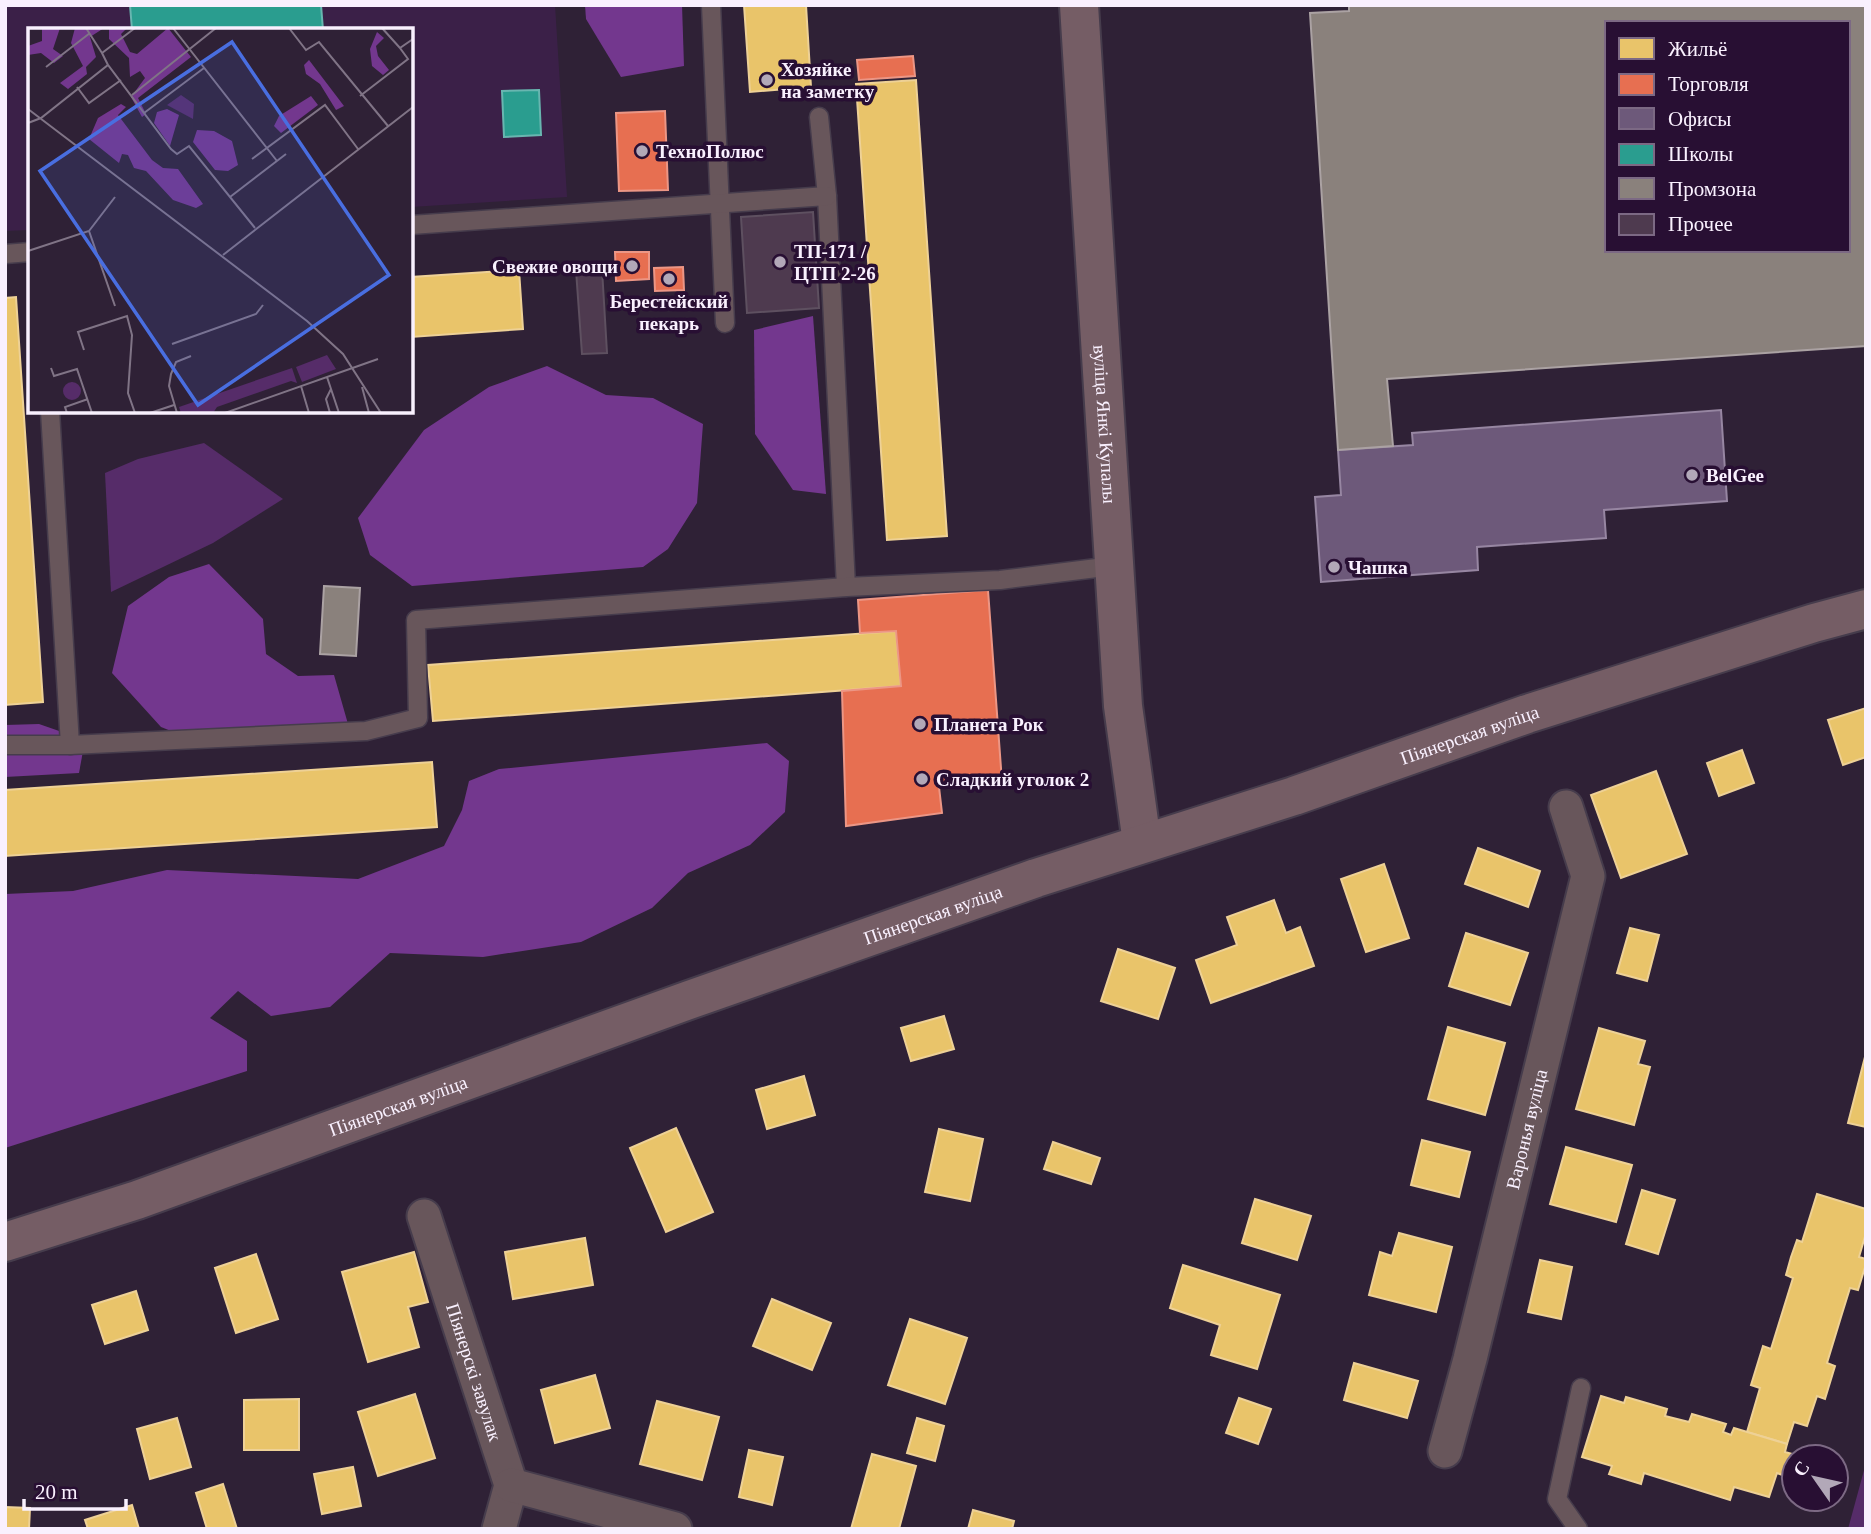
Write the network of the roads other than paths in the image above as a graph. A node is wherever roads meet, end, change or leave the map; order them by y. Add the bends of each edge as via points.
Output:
1 (711, 5) edge
2 (1079, 5) edge
3 (819, 117) dead end
4 (827, 197) junction
5 (721, 204) junction
6 (413, 225) edge
7 (28, 252) edge
8 (5, 254) edge
9 (725, 323) dead end
10 (50, 413) edge
11 (1113, 566) junction
12 (846, 587) junction
13 (1866, 610) edge
14 (5, 745) edge
15 (70, 746) junction
16 (1566, 807) dead end
17 (1142, 843) junction
18 (424, 1216) dead end
19 (5, 1242) edge
20 (1581, 1388) dead end
21 (1446, 1451) dead end
22 (512, 1485) junction
23 (499, 1529) edge
24 (675, 1529) edge
25 (1577, 1529) edge

1 - 5 lane
2 - 11 main road, вуліца Янкі Купалы
3 - 4 lane
4 - 5 lane
4 - 12 lane
5 - 6 lane
5 - 9 lane
7 - 8 lane
10 - 15 lane
11 - 12 lane via 1000,580
11 - 17 main road, вуліца Янкі Купалы via 1123,706
12 - 15 lane via 416,620 418,718 366,731
13 - 17 main road, Піянерская вуліца via 1527,714 1294,796
14 - 15 lane
16 - 21 street, Варонья вуліца via 1588,876
17 - 19 main road, Піянерская вуліца via 689,1000 136,1200
18 - 22 street, Піянерскі завулак
20 - 25 lane via 1557,1499
22 - 23 street
22 - 24 street

